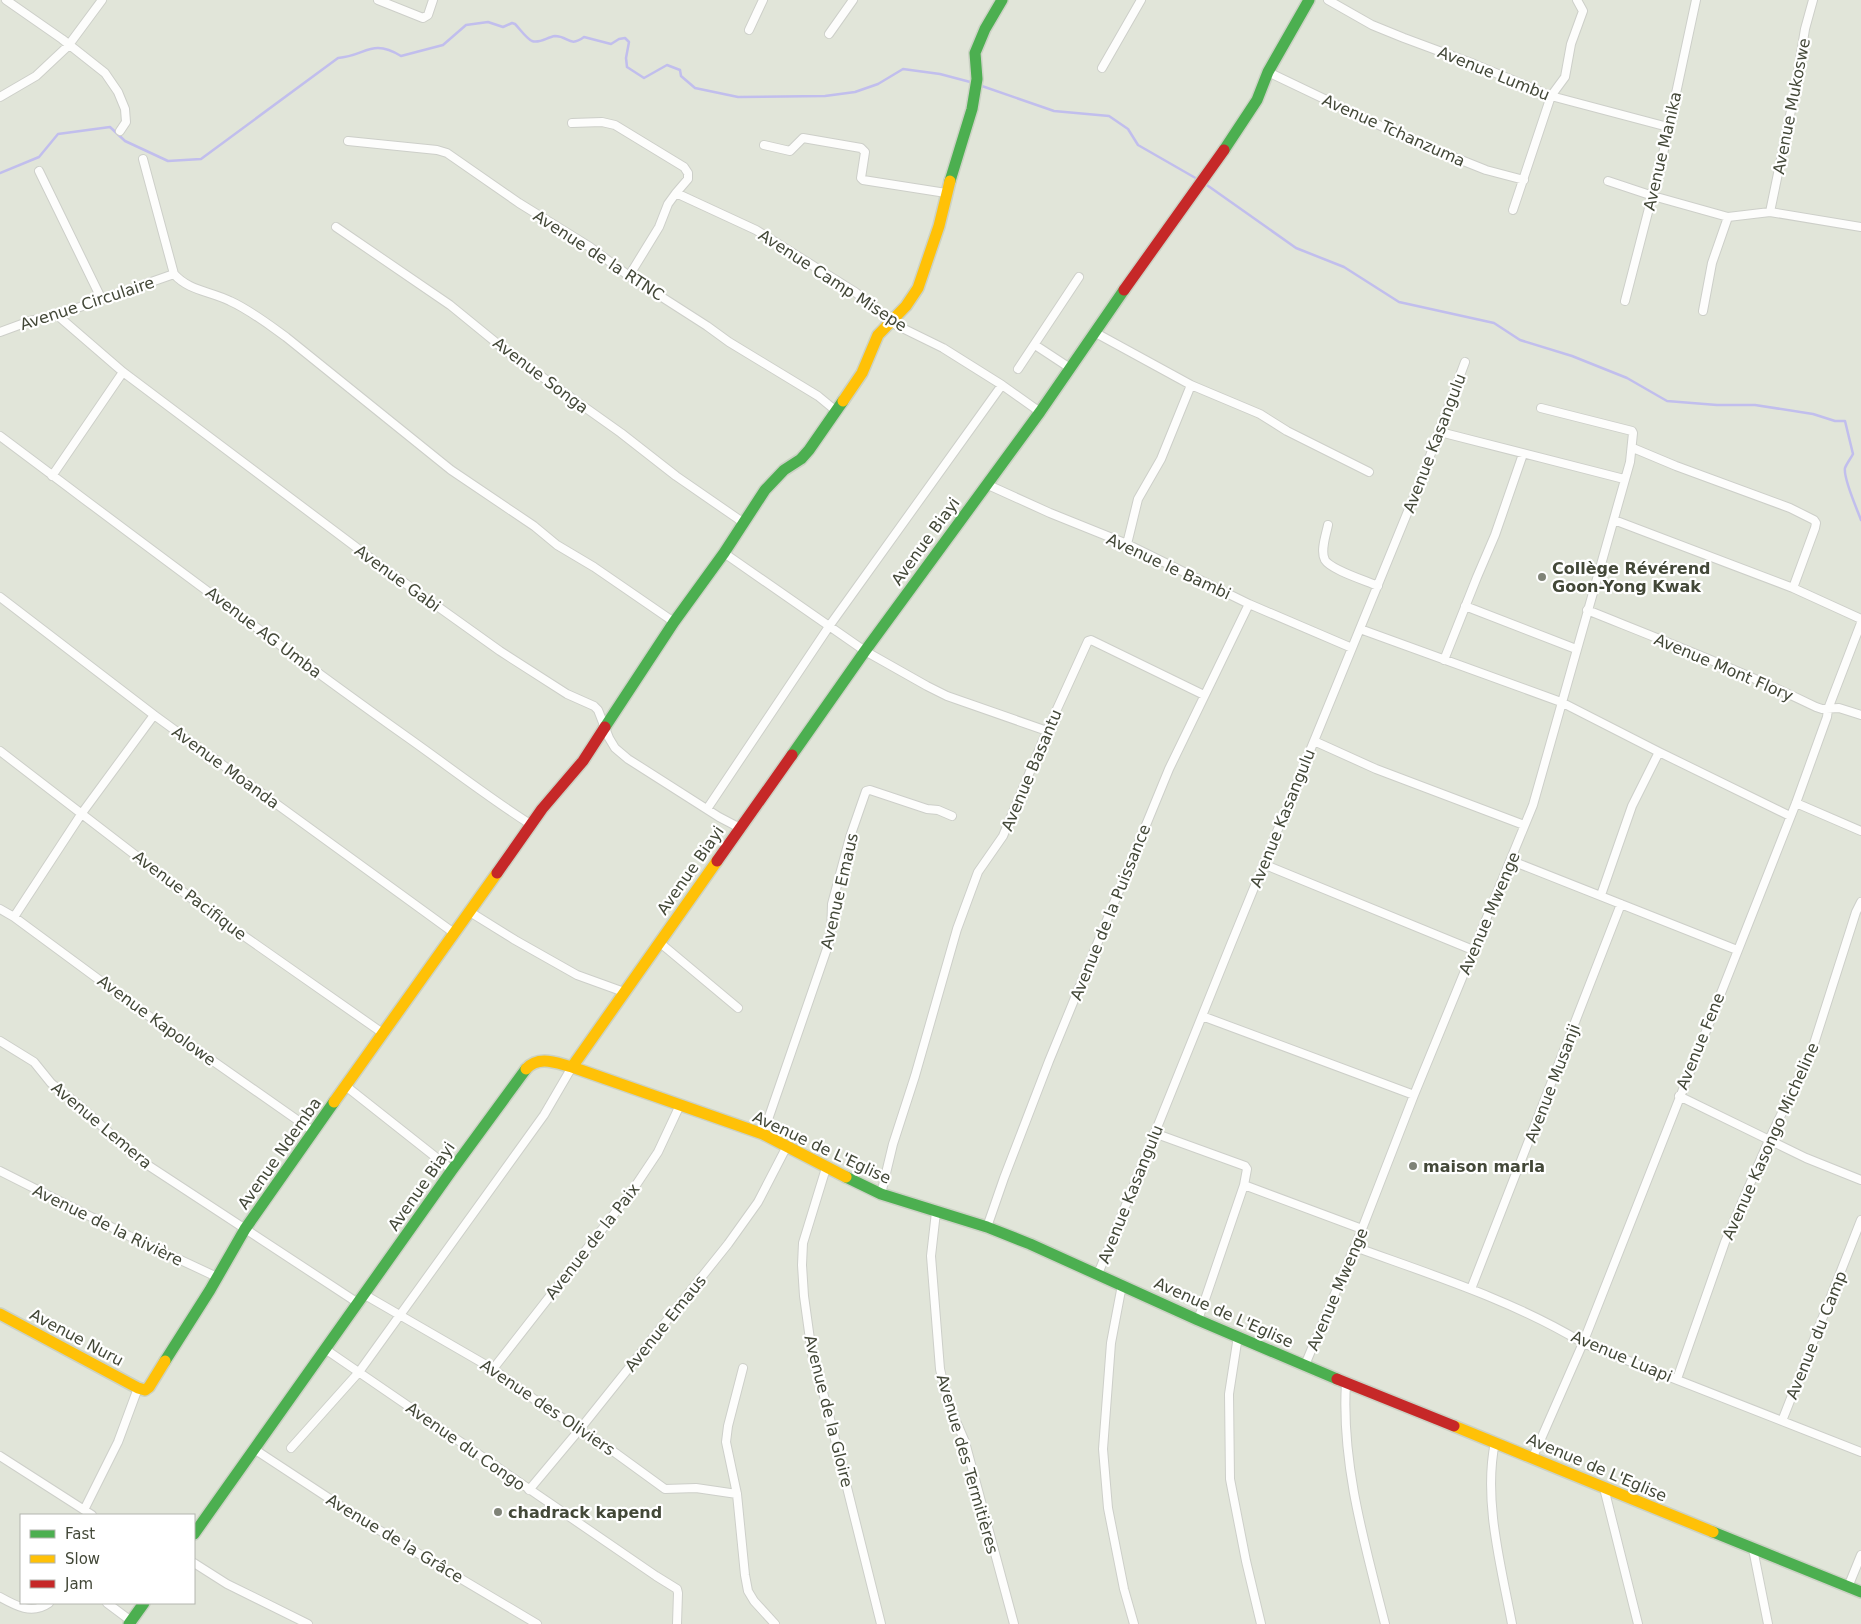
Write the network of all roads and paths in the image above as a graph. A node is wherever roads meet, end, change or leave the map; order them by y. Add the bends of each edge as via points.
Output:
1 (6, 0) edge
2 (102, 0) edge
3 (378, 0) edge
4 (433, 0) edge
5 (763, 0) edge
6 (853, 0) edge
7 (1002, 0) edge
8 (1141, 0) edge
9 (1309, 0) edge
10 (1328, 0) edge
11 (1577, 0) edge
12 (1696, 0) edge
13 (1813, 0) edge
14 (750, 30) dead end
15 (829, 34) dead end
16 (68, 46) junction
17 (1102, 68) dead end
18 (1268, 72) junction
19 (1551, 96) junction
20 (0, 97) edge
21 (572, 123) dead end
22 (1668, 127) junction
23 (120, 131) dead end
24 (348, 141) dead end
25 (764, 145) dead end
26 (143, 159) dead end
27 (39, 171) dead end
28 (1524, 180) junction
29 (1608, 181) dead end
30 (676, 194) junction
31 (946, 194) junction
32 (1653, 196) junction
33 (1513, 210) dead end
34 (1770, 212) junction
35 (1728, 217) junction
36 (336, 227) dead end
37 (1861, 227) edge
38 (174, 274) junction
39 (629, 276) junction
40 (1079, 277) dead end
41 (101, 298) junction
42 (1625, 301) dead end
43 (1703, 311) dead end
44 (57, 315) junction
45 (890, 322) junction
46 (0, 332) edge
47 (1094, 332) junction
48 (1035, 345) junction
49 (1465, 362) dead end
50 (1070, 368) junction
51 (1018, 369) dead end
52 (123, 372) junction
53 (1002, 385) junction
54 (1191, 385) junction
55 (1541, 408) dead end
56 (835, 410) junction
57 (1040, 412) junction
58 (1440, 432) junction
59 (0, 436) edge
60 (1633, 448) junction
61 (1523, 454) junction
62 (1369, 472) dead end
63 (52, 476) junction
64 (1624, 479) junction
65 (986, 484) junction
66 (1614, 520) junction
67 (744, 523) junction
68 (1328, 525) dead end
69 (1127, 544) junction
70 (724, 553) junction
71 (1378, 586) junction
72 (1793, 588) junction
73 (0, 597) edge
74 (1249, 604) junction
75 (1465, 606) junction
76 (1587, 610) junction
77 (1861, 620) edge
78 (674, 622) junction
79 (830, 625) junction
80 (1360, 629) junction
81 (1352, 648) junction
82 (1576, 649) junction
83 (865, 651) junction
84 (1444, 660) junction
85 (1204, 696) junction
86 (1561, 702) junction
87 (1828, 709) junction
88 (154, 715) junction
89 (1861, 715) edge
90 (605, 728) junction
91 (1047, 731) junction
92 (1314, 741) junction
93 (0, 751) edge
94 (1659, 752) junction
95 (1796, 803) junction
96 (707, 809) junction
97 (82, 813) junction
98 (952, 816) dead end
99 (1790, 816) junction
100 (530, 824) junction
101 (1524, 825) junction
102 (740, 828) junction
103 (1861, 830) edge
104 (1512, 861) junction
105 (1263, 864) junction
106 (1601, 895) junction
107 (1861, 902) edge
108 (1621, 904) junction
109 (0, 909) edge
110 (470, 912) junction
111 (14, 917) junction
112 (454, 933) junction
113 (659, 942) junction
114 (1473, 950) junction
115 (1737, 950) junction
116 (624, 992) junction
117 (738, 1008) dead end
118 (1202, 1016) junction
119 (384, 1034) junction
120 (0, 1041) edge
121 (572, 1067) junction
122 (347, 1087) junction
123 (1414, 1095) junction
124 (1679, 1096) junction
125 (680, 1105) junction
126 (314, 1131) junction
127 (1154, 1133) junction
128 (763, 1134) junction
129 (1769, 1140) junction
130 (787, 1146) junction
131 (826, 1168) junction
132 (452, 1170) junction
133 (0, 1171) edge
134 (1860, 1178) edge
135 (1244, 1185) junction
136 (881, 1194) junction
137 (936, 1212) junction
138 (1861, 1220) edge
139 (987, 1227) junction
140 (245, 1229) junction
141 (1362, 1229) junction
142 (1355, 1248) junction
143 (1098, 1274) junction
144 (217, 1277) junction
145 (1122, 1285) junction
146 (1471, 1289) junction
147 (361, 1299) junction
148 (0, 1314) edge
149 (399, 1315) junction
150 (1198, 1320) junction
151 (1238, 1336) junction
152 (1583, 1343) junction
153 (326, 1349) junction
154 (1305, 1365) junction
155 (743, 1368) dead end
156 (493, 1369) junction
157 (359, 1372) junction
158 (1677, 1379) junction
159 (1346, 1383) junction
160 (138, 1388) junction
161 (1782, 1421) junction
162 (580, 1429) junction
163 (1494, 1442) junction
164 (291, 1448) dead end
165 (254, 1449) junction
166 (1861, 1452) edge
167 (0, 1456) edge
168 (1533, 1457) junction
169 (1604, 1488) junction
170 (529, 1490) junction
171 (736, 1494) junction
172 (84, 1510) junction
173 (90, 1514) edge
174 (195, 1533) edge
175 (1753, 1549) junction
176 (1861, 1555) edge
177 (195, 1564) edge
178 (1848, 1587) junction
179 (1861, 1592) edge
180 (0, 1597) edge
181 (47, 1604) edge
182 (108, 1604) edge
183 (143, 1604) edge
184 (130, 1623) edge
185 (308, 1624) edge
186 (537, 1624) edge
187 (676, 1624) edge
188 (775, 1624) edge
189 (881, 1624) edge
190 (1014, 1624) edge
191 (1134, 1624) edge
192 (1260, 1624) edge
193 (1385, 1624) edge
194 (1512, 1624) edge
195 (1638, 1624) edge
196 (1768, 1624) edge

1 - 16 street
2 - 16 street
3 - 4 street via 423,18 428,15
5 - 14 street
6 - 15 street
7 - 31 street, Avenue Ndemba via 975,51 977,83 972,109
8 - 17 street
9 - 18 street, Avenue Biayi
10 - 19 street, Avenue Lumbu via 1380,28
11 - 19 street via 1583,11 1581,19 1571,44 1565,77
12 - 22 street, Avenue Manika
13 - 34 street, Avenue Mukoswe
16 - 20 street via 36,76
16 - 23 street via 105,73 118,92 127,118
18 - 28 street, Avenue Tchanzuma via 1414,142 1486,170
18 - 47 street, Avenue Biayi via 1257,100 1241,126
19 - 22 street, Avenue Lumbu
19 - 28 street
21 - 30 street via 615,125 669,157 688,173 688,180
22 - 32 street, Avenue Manika
24 - 39 street, Avenue de la RTNC via 437,150 447,154
25 - 31 street via 790,151 804,138 861,148 864,152 863,180
26 - 38 street
27 - 41 street
28 - 33 street
29 - 32 street
30 - 39 street
30 - 45 street, Avenue Camp Misepe via 756,230 855,292
31 - 45 street, Avenue Ndemba via 918,288
32 - 35 street
32 - 42 street, Avenue Manika
34 - 35 street
34 - 37 street
35 - 43 street via 1712,263
36 - 67 street, Avenue Songa via 450,305 531,369
38 - 41 street, Avenue Circulaire
38 - 78 street via 188,286 229,300 260,317 451,470
39 - 56 street, Avenue de la RTNC
40 - 48 street
41 - 44 street, Avenue Circulaire
44 - 46 street, Avenue Circulaire
44 - 52 street, Avenue Gabi
45 - 53 street, Avenue Camp Misepe via 943,348
45 - 56 street, Avenue Ndemba via 874,341 859,379
47 - 50 street, Avenue Biayi
47 - 54 street
48 - 50 street
48 - 51 street
49 - 58 street, Avenue Kasangulu
50 - 57 street, Avenue Biayi
52 - 63 street
52 - 90 street, Avenue Gabi via 492,646 567,694 594,706
53 - 57 street, Avenue Camp Misepe
53 - 79 street
54 - 62 street via 1260,414
54 - 69 street via 1161,459 1138,499
55 - 60 street via 1632,431
56 - 67 street, Avenue Ndemba via 801,459 774,480
57 - 65 street, Avenue Biayi
58 - 61 street
58 - 71 street, Avenue Kasangulu
59 - 63 street, Avenue AG Umba
60 - 64 street, Avenue Mwenge
60 - 72 street via 1814,520 1815,528
61 - 64 street
61 - 75 street via 1496,535
63 - 100 street, Avenue AG Umba via 290,654
64 - 66 street, Avenue Mwenge
65 - 69 street, Avenue le Bambi
65 - 83 street, Avenue Biayi
66 - 72 street
66 - 76 street, Avenue Mwenge
67 - 70 street, Avenue Ndemba
68 - 71 street via 1325,560 1333,567
69 - 74 street, Avenue le Bambi
70 - 78 street, Avenue Ndemba
70 - 79 street
71 - 80 street, Avenue Kasangulu
72 - 77 street
73 - 88 street, Avenue Moanda
74 - 81 street, Avenue le Bambi
74 - 85 street, Avenue de la Puissance
75 - 82 street
75 - 84 street
76 - 82 street, Avenue Mwenge
76 - 87 street, Avenue Mont Flory via 1702,656 1816,708
77 - 87 street, Avenue Fene
78 - 90 street, Avenue Ndemba
79 - 83 street
79 - 96 street
80 - 81 street, Avenue Kasangulu
80 - 84 street
81 - 92 street, Avenue Kasangulu
82 - 86 street, Avenue Mwenge
83 - 91 street via 947,696
83 - 102 street, Avenue Biayi
84 - 86 street
85 - 91 street, Avenue Basantu via 1089,640
85 - 139 street, Avenue de la Puissance via 1169,769 1053,1052
86 - 94 street
86 - 101 street, Avenue Mwenge via 1542,776
87 - 89 street, Avenue Mont Flory via 1839,708
87 - 95 street, Avenue Fene
88 - 97 street
88 - 112 street, Avenue Moanda
90 - 96 street, Avenue Gabi via 615,748 628,759
90 - 100 street, Avenue Ndemba
91 - 136 street, Avenue Basantu via 1003,836 978,872 957,930 892,1144
92 - 101 street via 1376,769
92 - 105 street, Avenue Kasangulu
93 - 97 street, Avenue Pacifique
94 - 99 street
94 - 106 street via 1632,806
95 - 99 street, Avenue Fene
95 - 103 street
96 - 102 street, Avenue Gabi
97 - 111 street
97 - 119 street, Avenue Pacifique via 204,908
98 - 128 street, Avenue Emaus via 870,790 866,792 832,904 831,937
99 - 115 street, Avenue Fene
100 - 110 street, Avenue Ndemba
101 - 104 street, Avenue Mwenge
102 - 113 street, Avenue Biayi
104 - 106 street
104 - 114 street, Avenue Mwenge
105 - 114 street
105 - 118 street, Avenue Kasangulu
106 - 108 street
107 - 129 street, Avenue Kasongo Micheline via 1812,1050
108 - 115 street
108 - 146 street, Avenue Musanji
109 - 111 street, Avenue Kapolowe
110 - 112 street, Avenue Ndemba
110 - 116 street via 577,975
111 - 126 street, Avenue Kapolowe
112 - 119 street, Avenue Ndemba
113 - 116 street, Avenue Biayi
113 - 117 street
114 - 123 street, Avenue Mwenge
115 - 124 street, Avenue Fene
116 - 121 street, Avenue Biayi
118 - 123 street
118 - 127 street, Avenue Kasangulu
119 - 122 street, Avenue Ndemba
120 - 140 street, Avenue Lemera via 34,1062 52,1083 137,1158
121 - 125 street, Avenue de L'Eglise
121 - 132 street, Avenue Biayi via 547,1061 532,1063
121 - 149 street via 544,1115
122 - 126 street, Avenue Ndemba
122 - 132 street
123 - 141 street, Avenue Mwenge
124 - 129 street
124 - 152 street, Avenue Fene
125 - 128 street, Avenue de L'Eglise
125 - 156 street, Avenue de la Paix via 658,1152 632,1191
126 - 140 street, Avenue Ndemba
127 - 135 street via 1245,1166
127 - 143 street, Avenue Kasangulu
128 - 130 street, Avenue de L'Eglise
129 - 134 street via 1814,1162
129 - 158 street, Avenue Kasongo Micheline via 1725,1242
130 - 131 street, Avenue de L'Eglise
130 - 162 street, Avenue Emaus via 758,1202 738,1230
131 - 136 street, Avenue de L'Eglise
131 - 189 street, Avenue de la Gloire via 803,1243 804,1296 812,1354
132 - 147 street, Avenue Biayi
133 - 144 street, Avenue de la Rivière
135 - 141 street
135 - 150 street
136 - 137 street, Avenue de L'Eglise
137 - 139 street, Avenue de L'Eglise
137 - 190 street, Avenue des Termitières via 931,1256 940,1369 947,1400 965,1442
138 - 161 street, Avenue du Camp
139 - 143 street, Avenue de L'Eglise
140 - 144 street, Avenue Ndemba
140 - 147 street, Avenue Lemera
141 - 142 street, Avenue Mwenge
142 - 146 street, Avenue Luapi
142 - 154 street, Avenue Mwenge
143 - 145 street, Avenue de L'Eglise
144 - 160 street, Avenue Ndemba via 149,1387 144,1390
145 - 150 street, Avenue de L'Eglise
145 - 191 street, Avenue Kasangulu via 1111,1343 1103,1449 1108,1508
146 - 152 street, Avenue Luapi via 1557,1327
147 - 149 street, Avenue des Oliviers
147 - 153 street, Avenue Biayi
148 - 160 street, Avenue Nuru
149 - 156 street, Avenue des Oliviers
149 - 157 street
150 - 151 street, Avenue de L'Eglise
151 - 154 street, Avenue de L'Eglise
151 - 192 street via 1229,1394 1230,1479
152 - 158 street, Avenue Luapi
152 - 168 street, Avenue Fene
153 - 157 street, Avenue du Congo
153 - 165 street, Avenue Biayi
154 - 159 street, Avenue de L'Eglise
155 - 171 street via 726,1442
156 - 162 street, Avenue des Oliviers
157 - 164 street
157 - 170 street, Avenue du Congo
158 - 161 street, Avenue Luapi
159 - 163 street, Avenue de L'Eglise
159 - 193 street via 1344,1409 1360,1525
160 - 172 street via 118,1442
161 - 166 street, Avenue Luapi
162 - 170 street, Avenue Emaus
162 - 171 street, Avenue des Oliviers via 665,1489 696,1488
163 - 168 street, Avenue de L'Eglise
163 - 194 street via 1490,1475 1495,1531
165 - 174 street, Avenue Biayi
165 - 186 street, Avenue de la Grâce via 362,1520
167 - 172 street
168 - 169 street, Avenue de L'Eglise
169 - 175 street, Avenue de L'Eglise
169 - 195 street
170 - 187 street, Avenue du Congo via 677,1588
171 - 188 street via 748,1591
172 - 173 street
175 - 178 street, Avenue de L'Eglise
175 - 196 street
176 - 178 street
177 - 185 street
178 - 179 street, Avenue de L'Eglise
180 - 181 street via 28,1610
182 - 184 street
183 - 184 street

